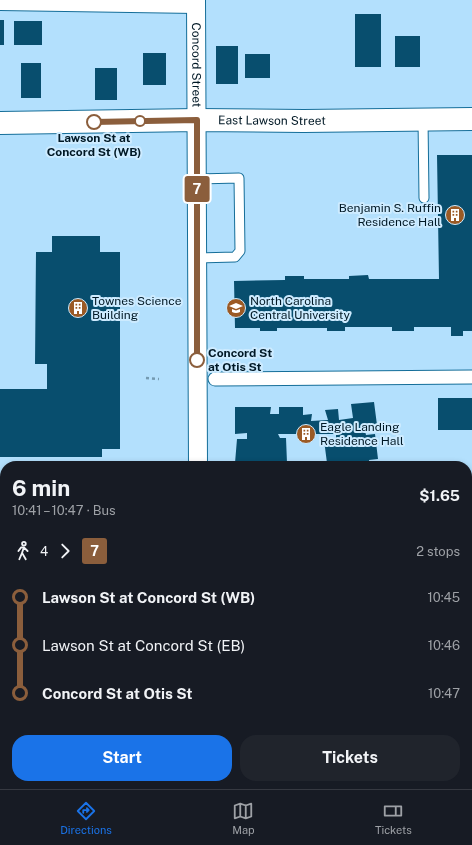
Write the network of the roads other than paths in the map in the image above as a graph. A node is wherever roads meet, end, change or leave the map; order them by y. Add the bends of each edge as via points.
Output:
1 (0, 2) edge
2 (196, 2) edge
3 (423, 119) junction
4 (472, 119) edge
5 (197, 120) junction
6 (0, 123) edge
7 (197, 179) junction
8 (424, 198) dead end
9 (197, 258) junction
10 (472, 377) edge
11 (215, 379) dead end
12 (198, 461) edge

1 - 2 street
2 - 5 street, Concord Street
3 - 4 street, East Lawson Street
3 - 5 street, East Lawson Street
3 - 8 lane
5 - 6 street, East Lawson Street
5 - 7 street, Concord Street
7 - 9 street, Concord Street
7 - 9 lane via 239,178 240,251 236,257
9 - 12 street, Concord Street
10 - 11 street

